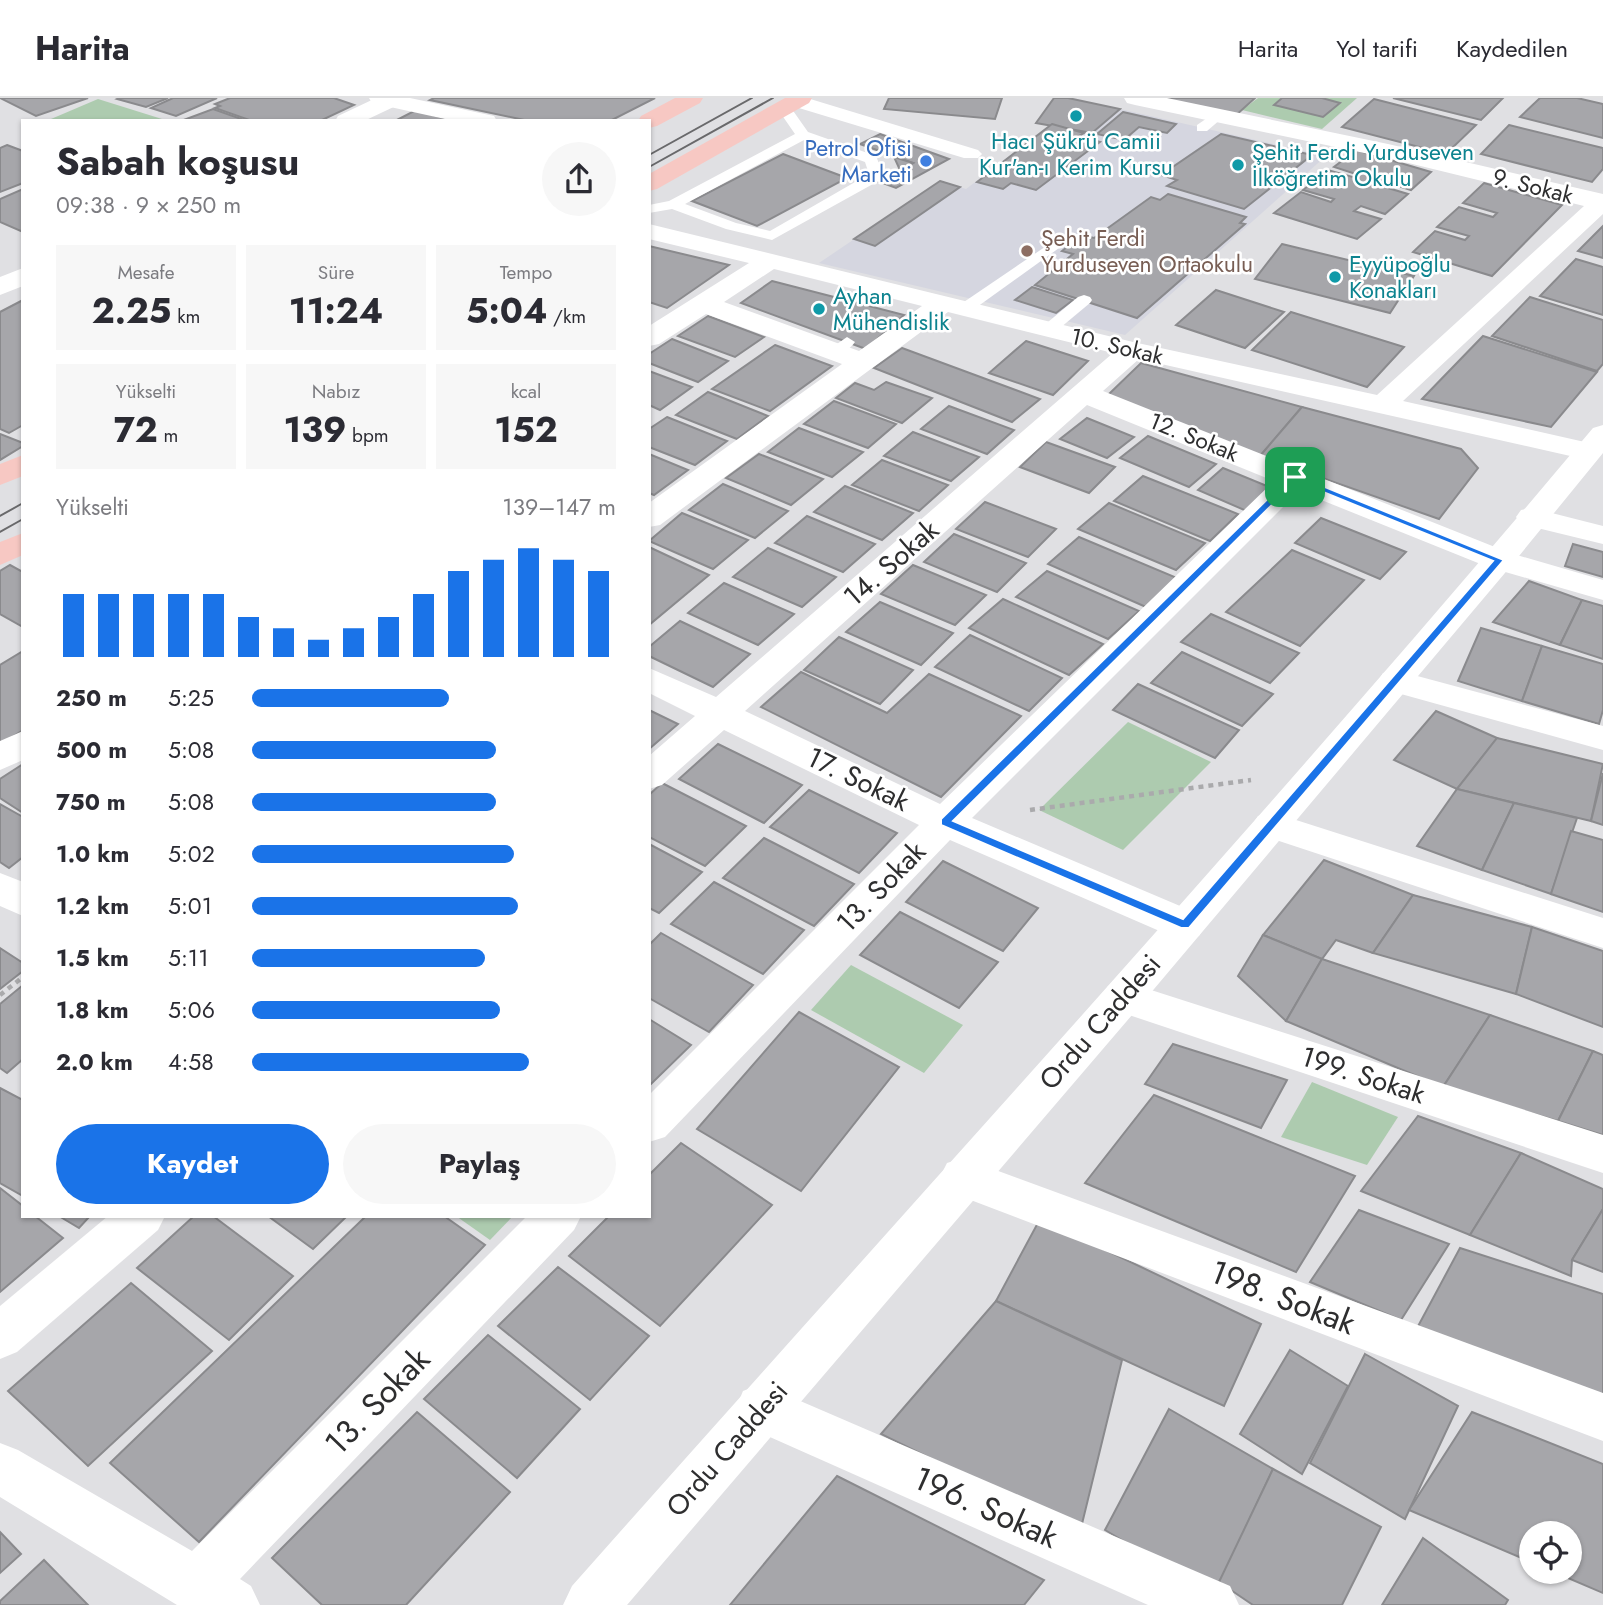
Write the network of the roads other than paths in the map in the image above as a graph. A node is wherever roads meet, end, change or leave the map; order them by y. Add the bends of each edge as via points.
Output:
1 (692, 98) edge
2 (1135, 98) edge
3 (388, 99) edge
4 (794, 102) edge
5 (350, 119) edge
6 (477, 119) edge
7 (651, 120) edge
8 (803, 135) junction
9 (971, 154) dead end
10 (651, 183) edge
11 (1602, 202) edge
12 (673, 205) junction
13 (651, 209) edge
14 (651, 231) edge
15 (1061, 240) dead end
16 (770, 261) junction
17 (19, 266) edge
18 (0, 287) edge
19 (1084, 300) dead end
20 (704, 303) junction
21 (953, 306) junction
22 (1048, 330) junction
23 (651, 337) edge
24 (1133, 351) junction
25 (848, 352) junction
26 (1084, 394) junction
27 (1383, 405) junction
28 (1595, 442) edge
29 (21, 465) edge
30 (0, 476) edge
31 (1295, 477) junction
32 (651, 517) edge
33 (1532, 517) junction
34 (1603, 534) edge
35 (21, 543) edge
36 (0, 555) edge
37 (1499, 560) junction
38 (1603, 590) edge
39 (651, 680) edge
40 (1395, 681) junction
41 (721, 713) junction
42 (1603, 738) edge
43 (21, 744) edge
44 (0, 758) edge
45 (651, 774) edge
46 (945, 822) junction
47 (1271, 825) junction
48 (0, 887) edge
49 (21, 900) edge
50 (1185, 925) junction
51 (1603, 933) edge
52 (1124, 997) junction
53 (651, 1122) edge
54 (1603, 1154) edge
55 (963, 1177) junction
56 (140, 1218) edge
57 (556, 1218) edge
58 (0, 1336) edge
59 (761, 1408) junction
60 (1603, 1417) edge
61 (0, 1468) edge
62 (214, 1595) edge
63 (591, 1605) edge
64 (1211, 1605) edge

1 - 7 main road
2 - 11 street, 9. Sokak via 1209,122 1388,151
3 - 5 street
3 - 6 street
4 - 8 lane
4 - 9 street
4 - 10 main road
8 - 12 lane
8 - 12 lane via 871,159 877,176 772,236
11 - 27 street
12 - 13 lane
14 - 16 street, 10. Sokak
15 - 21 lane
16 - 20 street
16 - 21 street, 10. Sokak
17 - 18 street
19 - 22 lane
20 - 23 street
20 - 25 street
21 - 22 street, 10. Sokak
21 - 25 street
22 - 24 street, 10. Sokak
24 - 26 street, 14. Sokak
24 - 27 street, 10. Sokak
25 - 32 street
26 - 31 street, 12. Sokak
26 - 41 street, 14. Sokak
27 - 28 street, 10. Sokak
28 - 33 street, Ordu Caddesi
29 - 30 main road
31 - 37 street, 12. Sokak
31 - 46 street, 13. Sokak
33 - 34 street
33 - 37 street, Ordu Caddesi
35 - 36 main road
37 - 38 street, 12. Sokak
37 - 40 street, Ordu Caddesi
39 - 41 street, 17. Sokak
40 - 42 street
40 - 47 street, Ordu Caddesi
41 - 45 street, 14. Sokak
41 - 46 street, 17. Sokak
43 - 44 street
46 - 50 street, 17. Sokak
46 - 53 street, 13. Sokak
47 - 50 street, Ordu Caddesi
47 - 51 street
48 - 49 street
50 - 52 street, Ordu Caddesi
52 - 54 street, 199. Sokak
52 - 55 street, Ordu Caddesi
55 - 59 street, Ordu Caddesi
55 - 60 street, 198. Sokak
56 - 58 street
57 - 62 street, 13. Sokak
59 - 63 street, Ordu Caddesi
59 - 64 street, 196. Sokak
61 - 62 street

